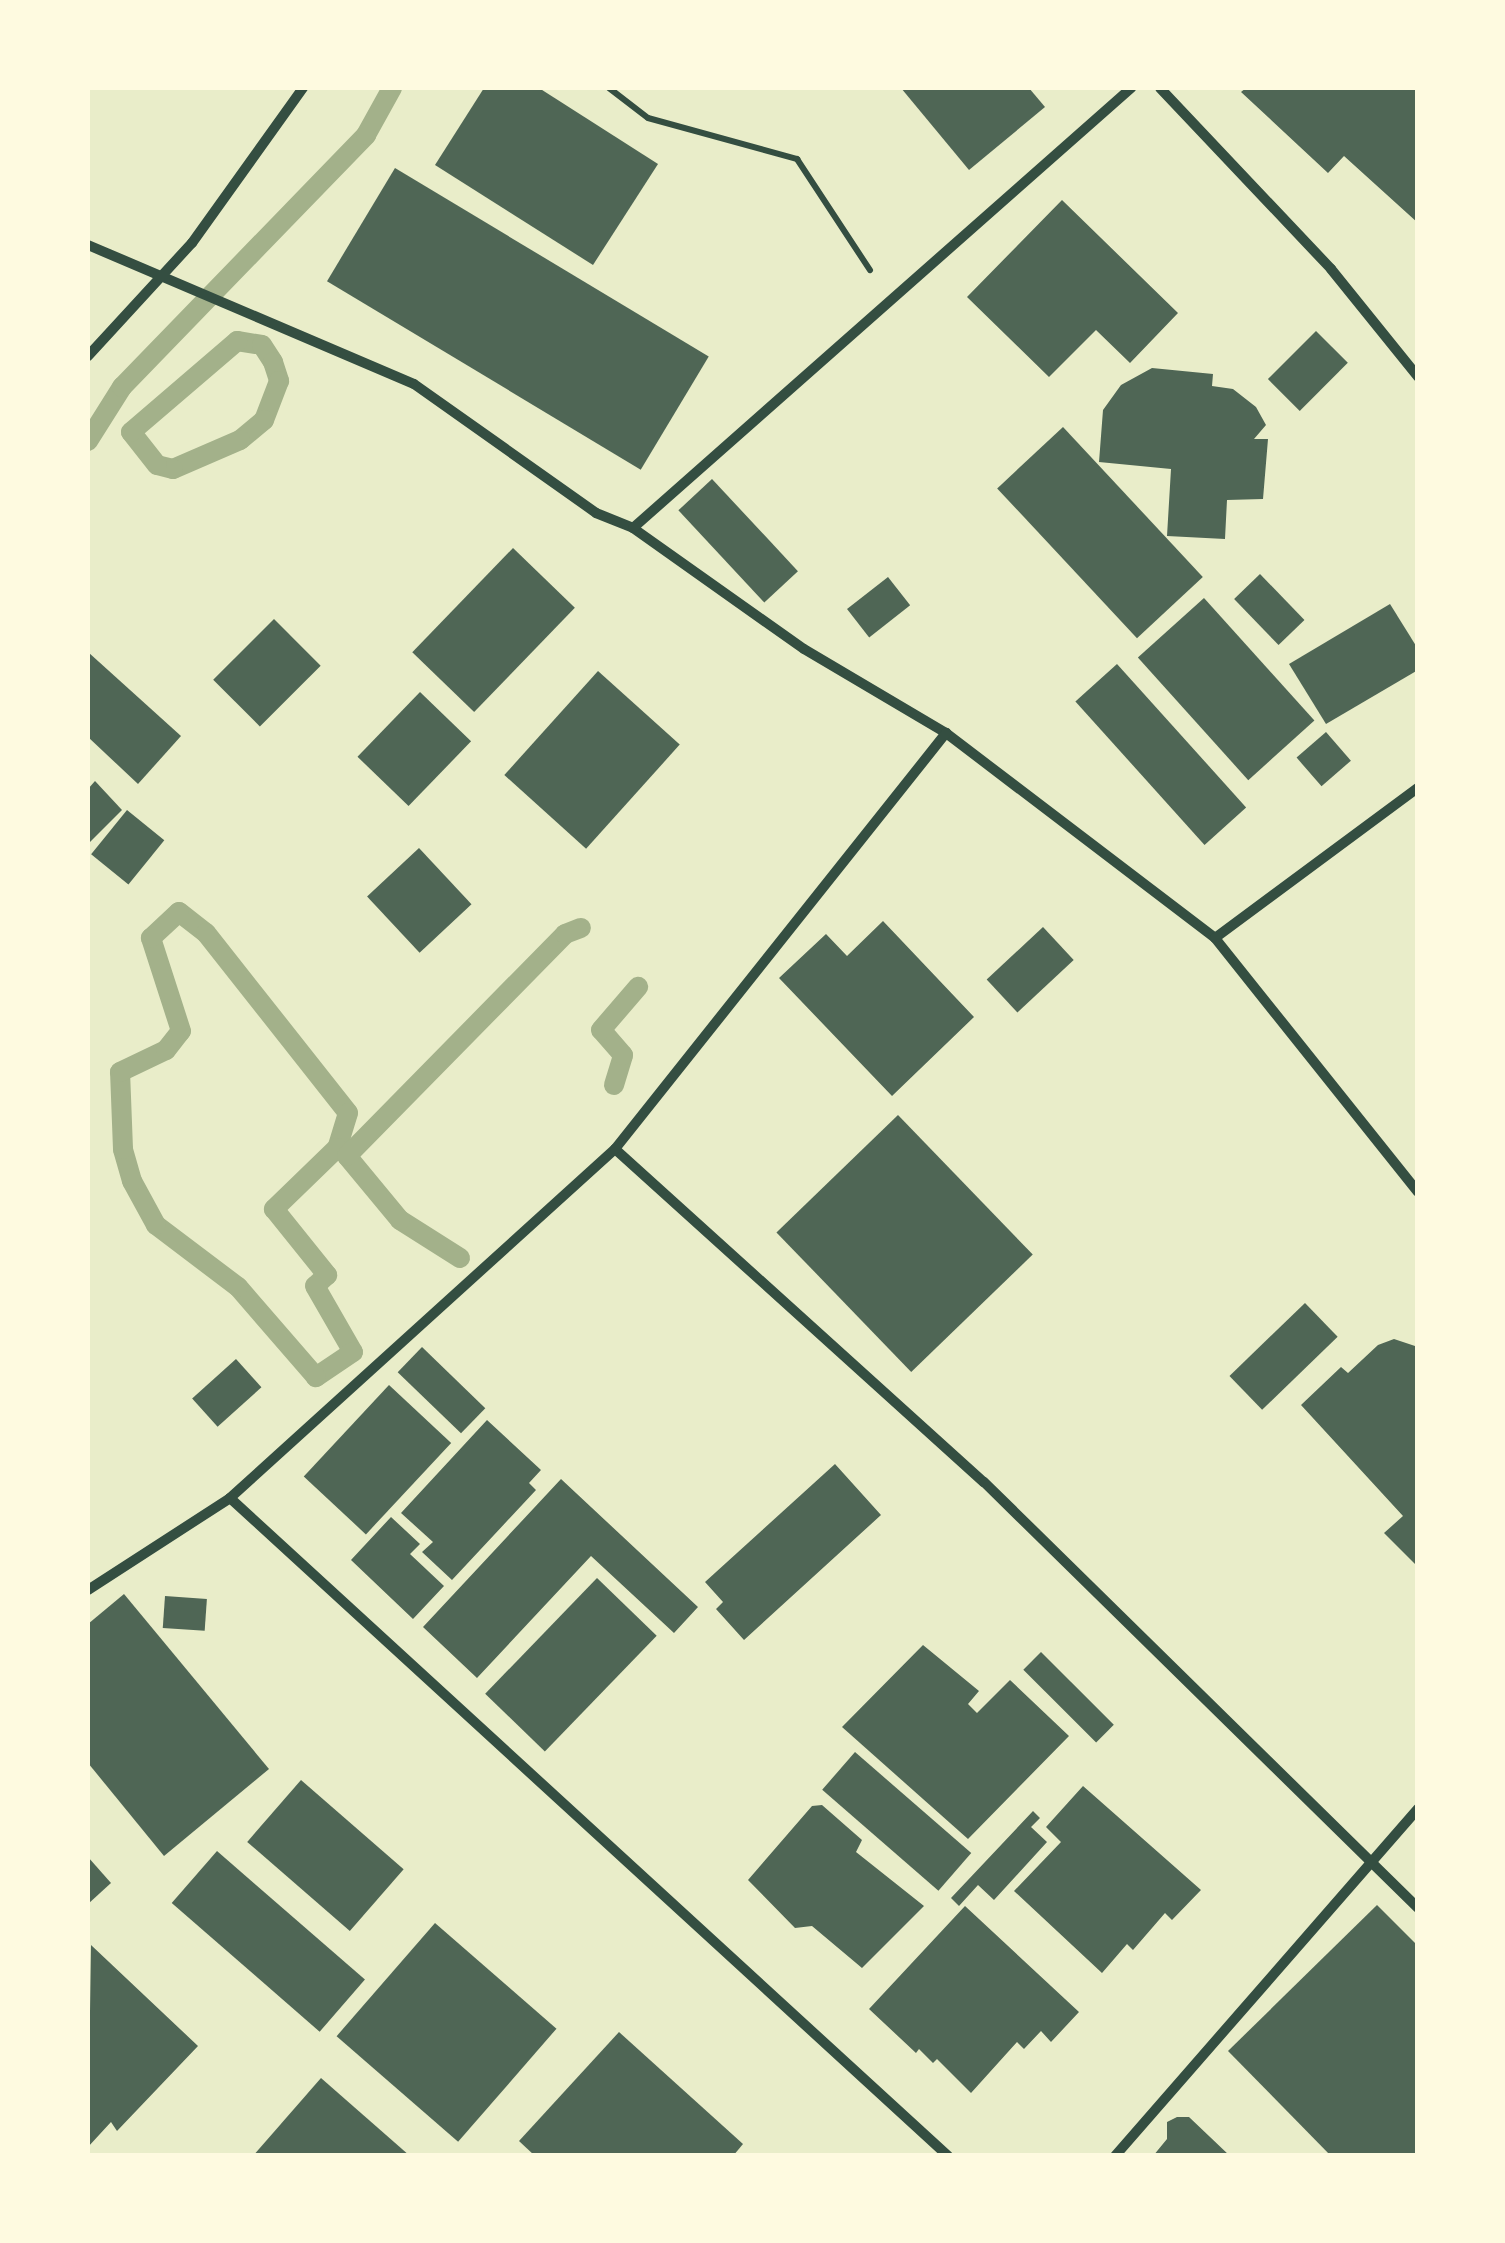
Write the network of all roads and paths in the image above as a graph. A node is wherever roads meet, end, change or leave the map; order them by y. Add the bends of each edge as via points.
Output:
1 (303, 88) edge
2 (608, 88) edge
3 (1131, 88) edge
4 (1160, 88) edge
5 (88, 246) edge
6 (890, 300) junction
7 (88, 356) edge
8 (1418, 378) edge
9 (632, 528) junction
10 (946, 732) junction
11 (1418, 788) edge
12 (1215, 938) junction
13 (615, 1150) junction
14 (1418, 1192) edge
15 (230, 1498) junction
16 (88, 1590) edge
17 (1418, 1808) edge
18 (1370, 1863) junction
19 (1418, 1908) edge
20 (948, 2156) edge
21 (1115, 2156) edge

1 - 7 street via 192,243
2 - 6 path via 648,118 797,159
3 - 6 street
4 - 8 street via 1331,269
5 - 9 street via 414,384 596,513
6 - 9 street
9 - 10 street via 804,649
10 - 12 street
10 - 13 street
11 - 12 street
12 - 14 street
13 - 15 street
13 - 18 street via 984,1482
15 - 16 street
15 - 20 street
17 - 18 street
18 - 19 street
18 - 21 street

